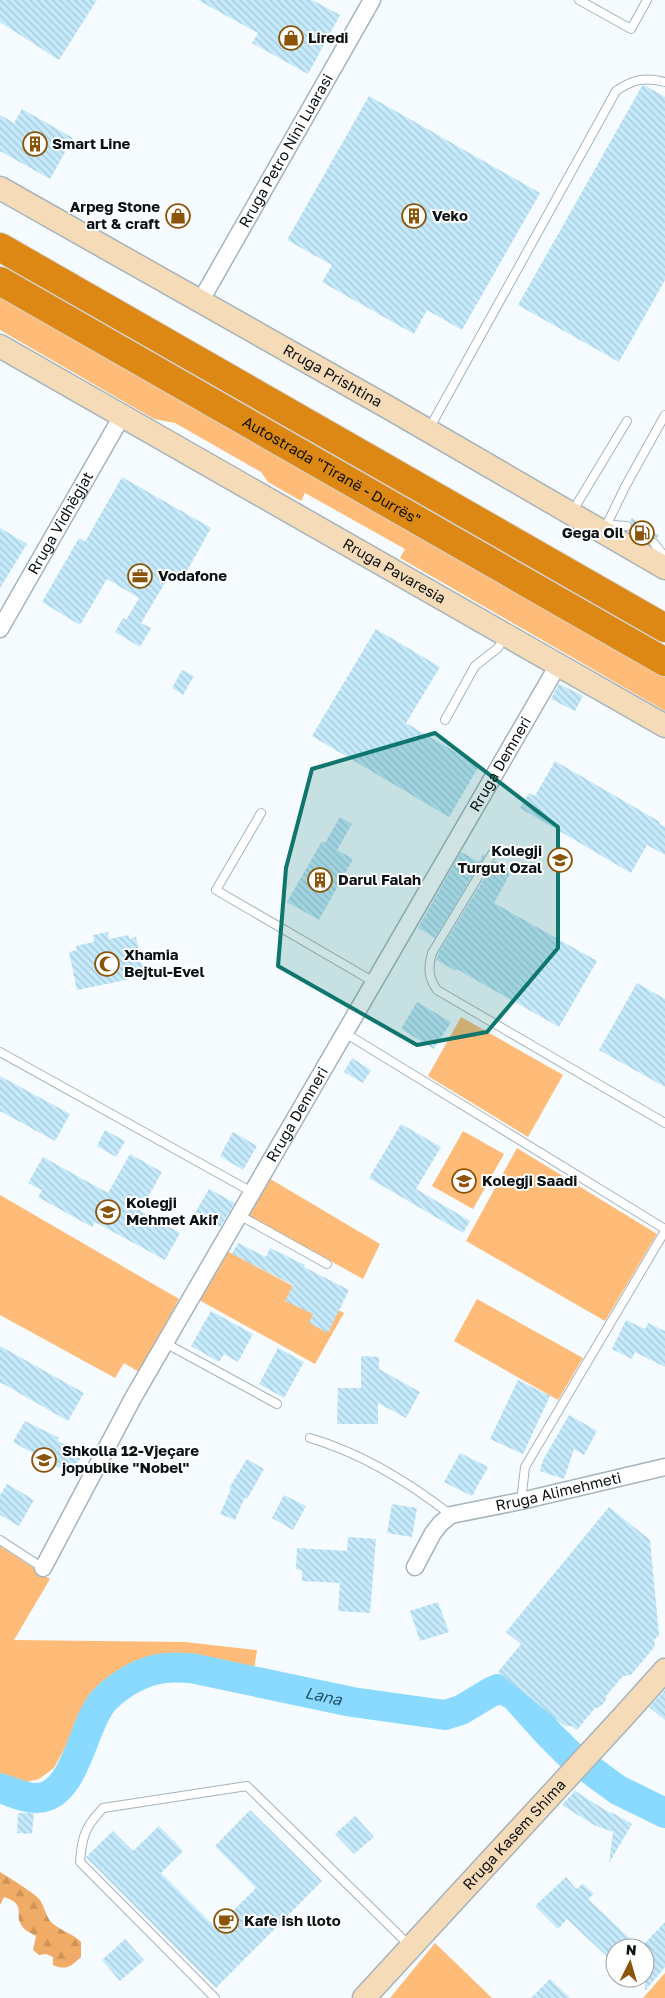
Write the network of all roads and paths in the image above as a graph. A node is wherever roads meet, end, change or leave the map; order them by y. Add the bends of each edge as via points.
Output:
1 (372, 0) edge
2 (579, 0) edge
3 (648, 0) edge
4 (665, 82) edge
5 (0, 188) edge
6 (0, 247) edge
7 (0, 281) edge
8 (200, 302) junction
9 (0, 346) edge
10 (665, 415) edge
11 (122, 416) junction
12 (627, 421) dead end
13 (428, 431) junction
14 (571, 514) junction
15 (600, 526) junction
16 (627, 526) dead end
17 (654, 543) dead end
18 (665, 557) edge
19 (665, 568) edge
20 (665, 628) edge
21 (0, 629) edge
22 (506, 635) junction
23 (665, 662) edge
24 (558, 665) junction
25 (445, 720) dead end
26 (665, 726) edge
27 (261, 813) dead end
28 (492, 854) dead end
29 (374, 982) junction
30 (345, 1033) junction
31 (0, 1052) edge
32 (665, 1124) edge
33 (252, 1192) junction
34 (239, 1215) junction
35 (665, 1230) edge
36 (327, 1264) dead end
37 (165, 1343) junction
38 (277, 1404) dead end
39 (310, 1438) dead end
40 (665, 1467) edge
41 (521, 1501) junction
42 (452, 1515) junction
43 (0, 1540) edge
44 (414, 1567) dead end
45 (43, 1568) joint
46 (665, 1670) edge
47 (411, 1947) junction
48 (215, 1998) edge
49 (364, 1998) edge

1 - 8 street, Rruga Petro Nini Luarasi
2 - 3 lane via 631,29
4 - 13 lane via 648,79 630,82 616,91
5 - 8 main road, Rruga Prishtina
6 - 20 highway, Autostrada "Tiranë - Durrës"
7 - 23 highway, Autostrada "Tiranë - Durrës"
8 - 13 main road, Rruga Prishtina
9 - 11 main road, Rruga Pavaresia
10 - 15 lane
11 - 21 street, Rruga Vidhëgjat
11 - 22 main road, Rruga Pavaresia
12 - 14 lane
13 - 14 main road, Rruga Prishtina
14 - 15 main road, Rruga Prishtina
15 - 16 lane
15 - 19 main road, Rruga Prishtina
17 - 18 lane
22 - 24 main road, Rruga Pavaresia
22 - 25 lane via 498,648 476,666
24 - 26 main road, Rruga Pavaresia
24 - 29 street, Rruga Demneri
27 - 29 lane via 216,890
28 - 32 lane via 432,953 428,967 433,985
29 - 30 street, Rruga Demneri
30 - 33 street, Rruga Demneri
30 - 35 lane
31 - 33 lane
33 - 34 street, Rruga Demneri
34 - 36 lane
34 - 37 street, Rruga Demneri
35 - 41 lane via 525,1467
37 - 38 lane
37 - 45 street, Rruga Demneri
39 - 42 lane via 347,1450
40 - 41 street, Rruga Alimehmeti
41 - 42 street, Rruga Alimehmeti
42 - 44 street via 441,1523
43 - 45 lane
46 - 47 main road, Rruga Kasem Shima
47 - 48 lane via 247,1786 103,1808 89,1822 81,1842 80,1862
47 - 49 main road, Rruga Kasem Shima

